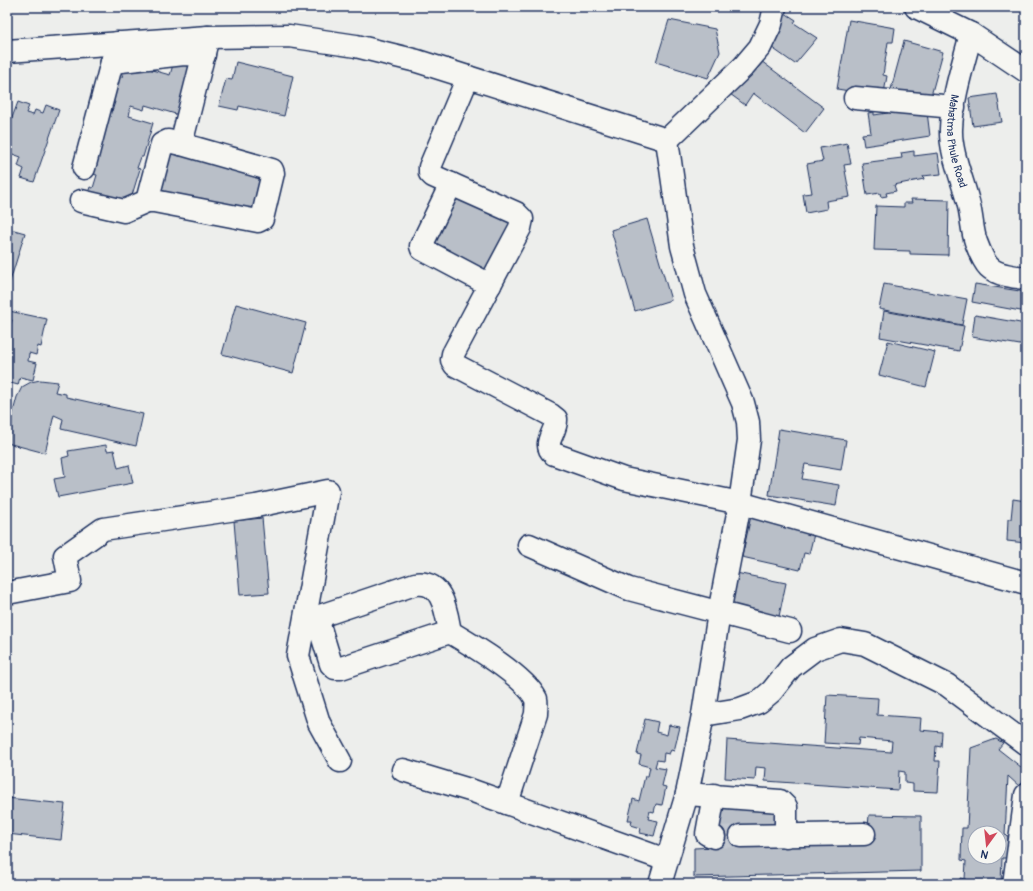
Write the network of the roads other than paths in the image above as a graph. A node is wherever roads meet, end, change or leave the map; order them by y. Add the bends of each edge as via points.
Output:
1 (775, 7) edge
2 (916, 7) edge
3 (971, 34) junction
4 (206, 46) junction
5 (7, 51) edge
6 (114, 53) junction
7 (1026, 71) edge
8 (468, 77) junction
9 (855, 98) dead end
10 (954, 107) junction
11 (667, 140) junction
12 (181, 144) junction
13 (84, 168) dead end
14 (451, 184) junction
15 (81, 201) dead end
16 (147, 201) junction
17 (1026, 278) edge
18 (490, 285) junction
19 (740, 503) junction
20 (529, 544) dead end
21 (1026, 583) edge
22 (7, 593) edge
23 (719, 612) junction
24 (790, 631) dead end
25 (450, 632) junction
26 (703, 715) junction
27 (1026, 744) edge
28 (340, 761) dead end
29 (403, 770) dead end
30 (687, 794) junction
31 (714, 795) junction
32 (1026, 795) edge
33 (507, 803) junction
34 (864, 834) dead end
35 (741, 836) tunnel mouth
36 (786, 836) junction
37 (714, 837) dead end
38 (666, 860) junction
39 (660, 884) edge
40 (1014, 884) edge

1 - 11 street via 771,24 760,48
2 - 3 street
3 - 7 street
3 - 10 street, Mahatma Phule Road
4 - 6 street
4 - 8 street via 289,36 348,45 417,61
4 - 12 street
5 - 6 street
6 - 13 street
8 - 11 street
8 - 14 street via 430,166 430,173 433,176
9 - 10 street
10 - 17 street, Mahatma Phule Road via 952,141 970,207 976,241 989,267 1015,277
11 - 19 street via 682,246 695,294 743,403 748,422 749,440
12 - 16 street via 168,141 162,144
12 - 16 street via 272,170 262,219 258,221
14 - 18 street via 422,249
14 - 18 street via 516,213 522,219 520,228
15 - 16 street via 124,211
18 - 19 street via 452,360 455,366 556,419 548,443 554,454 624,479
19 - 21 street
19 - 23 street
20 - 23 street via 629,589
22 - 28 street via 70,581 65,556 103,529 256,506 328,491 298,656 320,723
23 - 24 street
23 - 26 street
25 - 25 street via 439,593 425,583 415,584 323,615 319,624 331,664 335,668
25 - 33 street via 494,659 526,687 536,700 536,714
26 - 27 street via 740,709 759,702 791,668 815,649 840,640 865,644 948,685
26 - 30 street
29 - 33 street
30 - 31 street
30 - 38 street
31 - 36 street via 784,803
31 - 37 street via 707,834
32 - 40 street
33 - 38 street
34 - 36 street
35 - 36 street
38 - 39 street

